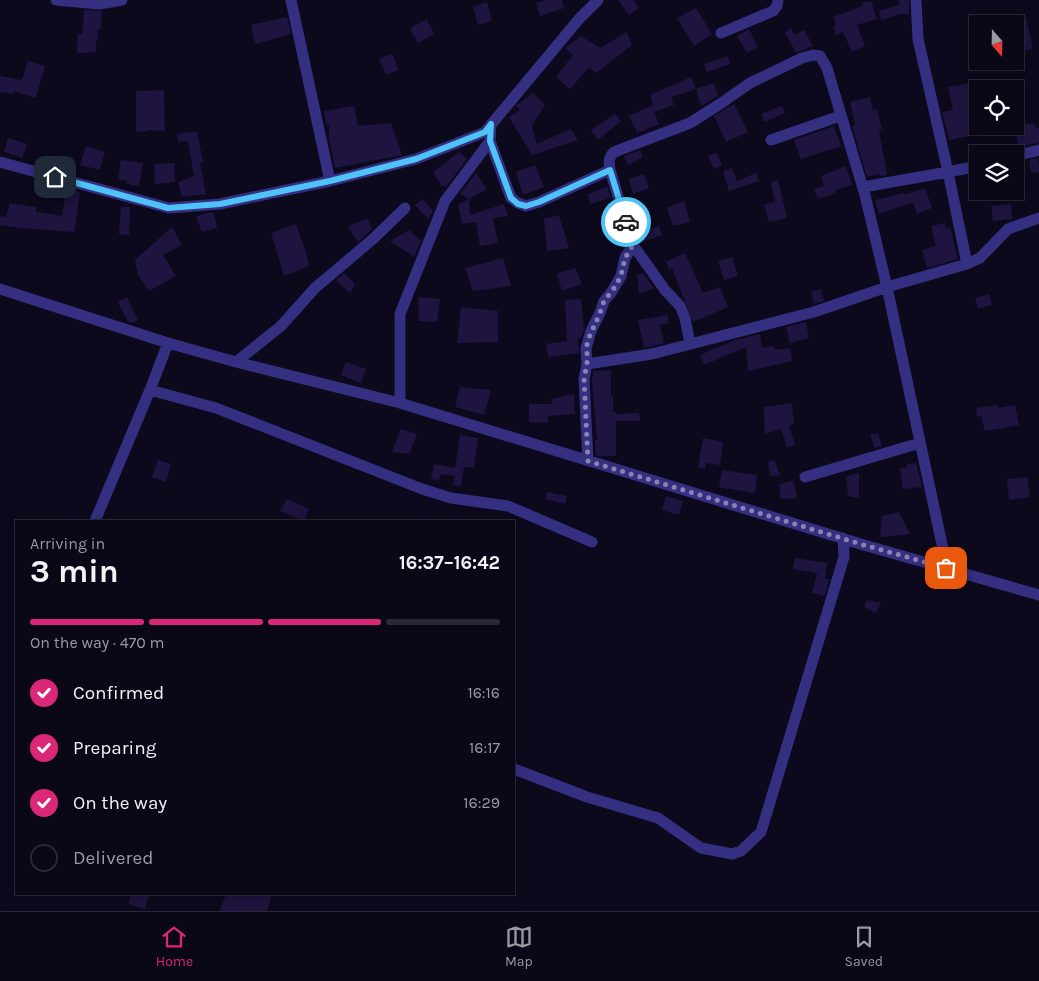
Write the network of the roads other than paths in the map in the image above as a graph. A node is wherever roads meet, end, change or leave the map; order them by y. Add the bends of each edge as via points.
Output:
1 (56, 0) edge
2 (122, 0) edge
3 (291, 0) edge
4 (598, 0) edge
5 (778, 0) edge
6 (916, 0) edge
7 (721, 33) dead end
8 (840, 116) junction
9 (491, 124) junction
10 (771, 140) dead end
11 (490, 141) junction
12 (1039, 150) edge
13 (1024, 154) edge
14 (0, 162) edge
15 (969, 168) edge
16 (610, 170) junction
17 (948, 172) junction
18 (330, 181) junction
19 (863, 187) junction
20 (405, 208) dead end
21 (1039, 218) edge
22 (633, 245) junction
23 (967, 264) junction
24 (887, 287) junction
25 (0, 289) edge
26 (168, 343) junction
27 (690, 344) junction
28 (236, 362) junction
29 (587, 364) junction
30 (150, 390) junction
31 (400, 403) junction
32 (920, 443) junction
33 (588, 461) junction
34 (805, 477) dead end
35 (95, 520) edge
36 (843, 538) junction
37 (592, 542) dead end
38 (864, 545) junction
39 (844, 557) junction
40 (946, 568) junction
41 (1039, 595) edge
42 (515, 769) edge

1 - 2 street via 99,4
3 - 18 street
4 - 9 street
5 - 7 street via 773,11
6 - 17 street via 918,39
8 - 10 street
8 - 16 street via 824,61 813,55 750,83 690,123 614,152 608,161
8 - 19 street
9 - 11 street
9 - 18 street via 485,132 416,159
11 - 16 street via 511,198 526,206
11 - 31 street via 444,201 400,314
12 - 13 street
14 - 18 street via 168,208 220,204
15 - 17 street
16 - 22 street
17 - 19 street
17 - 23 street
19 - 24 street
20 - 28 street via 315,288 281,326
21 - 23 street via 1008,229 980,258
22 - 27 street via 680,306
22 - 29 street via 625,258 621,276 604,301 591,332 586,348
23 - 24 street
24 - 27 street via 814,312
24 - 32 street
25 - 26 street
26 - 28 street
26 - 30 street
27 - 29 street via 652,354
28 - 31 street
29 - 33 street via 584,379
30 - 35 street
30 - 37 street via 216,408 422,489 451,498 508,506
31 - 33 street
32 - 34 street
32 - 40 street
33 - 36 street
36 - 38 street
36 - 39 street
38 - 39 street
38 - 40 street
39 - 42 street via 760,832 742,851 732,854 701,848 658,818 587,797
40 - 41 street

